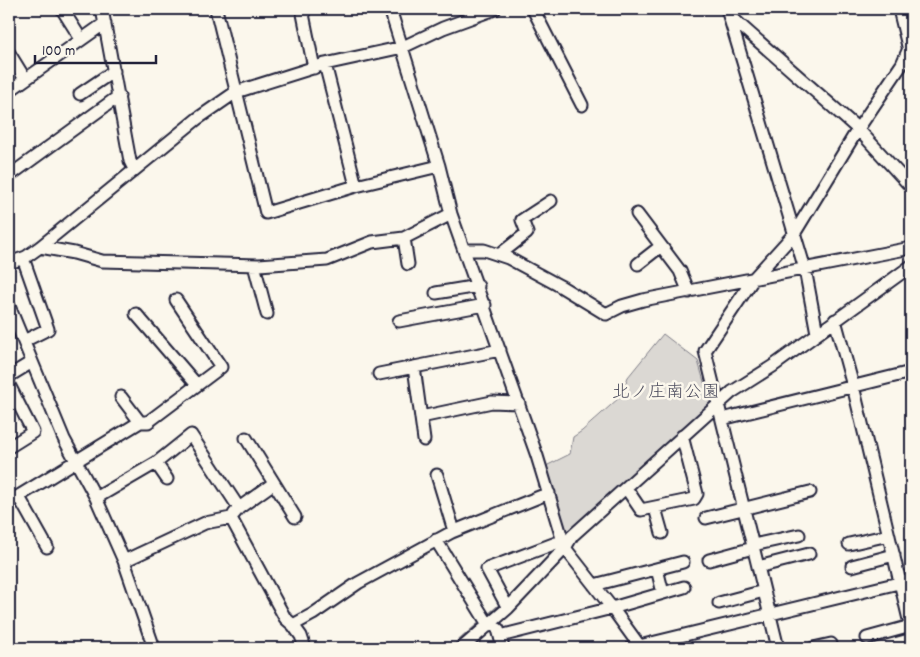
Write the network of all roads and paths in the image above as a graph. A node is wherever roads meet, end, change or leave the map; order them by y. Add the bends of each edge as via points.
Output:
1 (62, 9) edge
2 (102, 9) edge
3 (216, 9) edge
4 (302, 9) edge
5 (390, 9) edge
6 (495, 9) edge
7 (533, 9) edge
8 (901, 9) edge
9 (729, 13) edge
10 (104, 23) junction
11 (81, 40) junction
12 (911, 46) edge
13 (403, 47) junction
14 (9, 53) edge
15 (325, 64) junction
16 (314, 68) junction
17 (114, 71) junction
18 (25, 80) junction
19 (9, 92) edge
20 (236, 92) junction
21 (80, 94) dead end
22 (118, 96) junction
23 (582, 105) dead end
24 (858, 129) junction
25 (439, 166) junction
26 (134, 169) junction
27 (9, 176) edge
28 (356, 186) junction
29 (911, 187) edge
30 (551, 201) dead end
31 (451, 214) junction
32 (637, 214) dead end
33 (794, 234) junction
34 (404, 238) junction
35 (661, 246) junction
36 (40, 247) junction
37 (911, 248) edge
38 (465, 250) junction
39 (499, 254) junction
40 (23, 258) junction
41 (9, 263) edge
42 (254, 264) junction
43 (408, 264) dead end
44 (638, 264) dead end
45 (911, 266) edge
46 (805, 269) junction
47 (754, 278) junction
48 (478, 286) junction
49 (689, 292) junction
50 (436, 293) dead end
51 (176, 300) dead end
52 (9, 306) edge
53 (484, 306) junction
54 (136, 314) dead end
55 (267, 314) dead end
56 (835, 320) junction
57 (399, 322) dead end
58 (817, 333) junction
59 (24, 341) junction
60 (500, 350) junction
61 (32, 362) junction
62 (414, 367) junction
63 (911, 372) edge
64 (379, 374) dead end
65 (9, 376) edge
66 (9, 385) edge
67 (197, 386) junction
68 (853, 386) junction
69 (121, 397) dead end
70 (519, 403) junction
71 (718, 405) junction
72 (421, 417) junction
73 (722, 420) junction
74 (140, 422) junction
75 (682, 436) junction
76 (246, 438) dead end
77 (424, 440) dead end
78 (9, 446) edge
79 (76, 461) junction
80 (156, 463) junction
81 (438, 474) dead end
82 (167, 479) dead end
83 (274, 483) junction
84 (626, 488) junction
85 (810, 492) dead end
86 (549, 493) junction
87 (96, 498) junction
88 (14, 500) edge
89 (239, 508) junction
90 (655, 508) junction
91 (744, 509) junction
92 (296, 517) dead end
93 (231, 518) junction
94 (706, 518) dead end
95 (454, 531) junction
96 (662, 533) dead end
97 (798, 535) dead end
98 (889, 535) junction
99 (436, 540) junction
100 (564, 544) junction
101 (849, 544) dead end
102 (46, 547) dead end
103 (753, 547) junction
104 (809, 554) dead end
105 (894, 555) junction
106 (709, 560) dead end
107 (124, 561) junction
108 (682, 562) dead end
109 (852, 566) dead end
110 (758, 567) junction
111 (656, 569) junction
112 (906, 582) edge
113 (594, 584) junction
114 (684, 587) dead end
115 (764, 590) junction
116 (663, 593) junction
117 (719, 603) dead end
118 (508, 608) junction
119 (612, 608) junction
120 (770, 615) junction
121 (492, 623) junction
122 (293, 625) junction
123 (911, 627) edge
124 (500, 636) junction
125 (867, 638) dead end
126 (831, 644) dead end
127 (638, 647) edge
128 (154, 648) edge
129 (306, 648) edge
130 (462, 648) edge
131 (503, 648) edge
132 (778, 648) edge
133 (813, 648) edge

1 - 11 street
2 - 10 street
3 - 20 street
4 - 16 street
5 - 13 street
6 - 13 street
7 - 23 street
8 - 12 main road
9 - 24 street
9 - 33 street
10 - 11 street
10 - 17 street
11 - 18 street
12 - 24 street
13 - 15 street
13 - 25 street
14 - 18 street
15 - 16 street
15 - 28 street
16 - 20 street
17 - 21 street
17 - 22 street
18 - 19 street
20 - 26 street
20 - 28 street via 266,212
22 - 26 street
22 - 27 street
24 - 29 street
24 - 33 street
25 - 28 street
25 - 31 street
26 - 36 street
30 - 39 street via 522,220 526,233
31 - 34 street
31 - 38 street
32 - 35 street
33 - 46 street
33 - 47 street
34 - 42 street via 372,242 327,260
34 - 43 street
35 - 44 street
35 - 49 street via 680,271
36 - 40 street
36 - 42 street via 102,261
37 - 46 street
38 - 39 street
38 - 48 street
39 - 49 street via 606,314 644,300
40 - 41 street
40 - 59 street via 48,329
42 - 55 street
45 - 56 street
46 - 47 street
46 - 58 street
47 - 49 street
47 - 71 street via 705,351
48 - 50 street
48 - 53 street
51 - 67 street via 221,367
52 - 59 street
53 - 57 street
53 - 60 street
54 - 67 street
56 - 58 street
56 - 68 street
58 - 71 street
59 - 61 street
60 - 62 street
60 - 70 street
61 - 65 street
61 - 79 street
62 - 64 street
62 - 72 street
63 - 68 street
66 - 78 street via 33,432
67 - 74 street via 148,422
68 - 73 street
68 - 98 street
69 - 74 street
70 - 72 street via 492,402
70 - 86 street
71 - 73 street
71 - 75 street
72 - 77 street
73 - 91 street
74 - 79 street
75 - 84 street
75 - 90 street via 697,494 694,498
76 - 83 street
79 - 87 street
79 - 88 street
80 - 82 street
80 - 87 street
80 - 89 street via 191,435
81 - 95 street
83 - 89 street
83 - 92 street
84 - 90 street via 641,510
84 - 100 street
85 - 91 street
86 - 95 street
86 - 100 street
87 - 107 street
88 - 102 street
89 - 93 street
90 - 96 street
91 - 94 street
91 - 103 street
93 - 107 street via 205,523
93 - 122 street via 285,618
95 - 99 street
97 - 103 street
98 - 101 street
98 - 105 street
99 - 121 street
99 - 122 street via 358,583
100 - 113 street
100 - 118 street
100 - 118 street via 487,569
103 - 106 street
103 - 110 street
104 - 110 street
105 - 109 street
105 - 112 street
107 - 128 street
108 - 111 street
110 - 115 street
111 - 113 street
111 - 116 street
112 - 120 street
112 - 123 street
113 - 119 street
114 - 116 street
115 - 117 street
115 - 120 street
116 - 119 street
118 - 121 street
119 - 124 street
119 - 127 street
120 - 127 street
120 - 132 street
121 - 124 street
121 - 130 street
122 - 129 street
123 - 125 street
124 - 131 street
126 - 133 street

